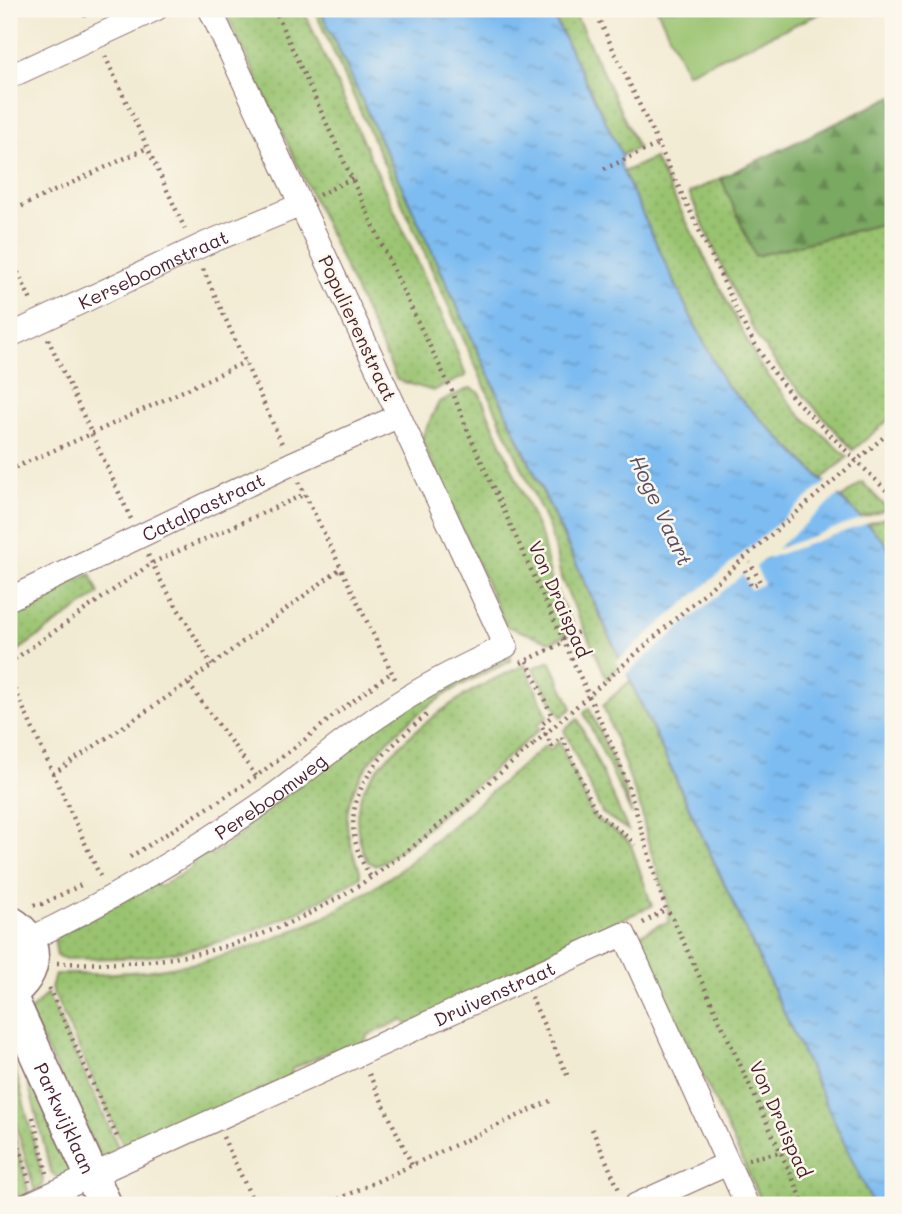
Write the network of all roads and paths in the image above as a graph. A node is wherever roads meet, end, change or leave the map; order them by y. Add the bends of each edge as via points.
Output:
1 (82, 9) edge
2 (156, 9) edge
3 (210, 9) edge
4 (274, 9) edge
5 (594, 9) edge
6 (96, 37) junction
7 (9, 77) edge
8 (659, 144) junction
9 (147, 148) junction
10 (604, 169) dead end
11 (353, 178) junction
12 (301, 205) junction
13 (9, 212) edge
14 (194, 250) junction
15 (9, 253) edge
16 (40, 321) junction
17 (9, 336) edge
18 (245, 362) junction
19 (399, 416) junction
20 (893, 429) edge
21 (91, 434) junction
22 (291, 464) junction
23 (9, 470) edge
24 (305, 494) junction
25 (893, 497) edge
26 (139, 536) junction
27 (750, 562) dead end
28 (152, 563) junction
29 (341, 568) junction
30 (745, 570) dead end
31 (9, 599) edge
32 (578, 632) dead end
33 (564, 641) junction
34 (512, 655) junction
35 (527, 661) junction
36 (9, 663) edge
37 (212, 665) junction
38 (392, 672) junction
39 (9, 677) edge
40 (188, 683) junction
41 (405, 698) junction
42 (434, 709) dead end
43 (545, 734) junction
44 (53, 774) junction
45 (256, 776) junction
46 (635, 845) dead end
47 (120, 864) dead end
48 (108, 872) dead end
49 (371, 877) junction
50 (88, 881) dead end
51 (21, 922) edge
52 (68, 964) dead end
53 (523, 981) junction
54 (48, 984) dead end
55 (9, 993) edge
56 (360, 1055) junction
57 (569, 1079) dead end
58 (550, 1101) dead end
59 (9, 1105) edge
60 (216, 1121) junction
61 (592, 1129) dead end
62 (781, 1152) junction
63 (127, 1159) junction
64 (727, 1164) junction
65 (412, 1165) junction
66 (98, 1191) edge
67 (628, 1199) edge
68 (44, 1201) edge
69 (255, 1205) edge
70 (326, 1205) edge
71 (747, 1205) edge
72 (805, 1205) edge

1 - 6 path
2 - 6 street
3 - 12 street, Populierenstraat
4 - 11 path, Von Draispad
5 - 8 path
6 - 7 street
6 - 9 path
8 - 10 path
8 - 25 path via 747,331 768,365 793,398
9 - 13 path
9 - 14 path
11 - 12 path
11 - 33 path, Von Draispad
12 - 14 street, Kerseboomstraat
12 - 19 street, Populierenstraat
14 - 16 street, Kerseboomstraat
14 - 18 path
15 - 16 path
16 - 17 street, Kerseboomstraat
16 - 21 path
18 - 21 path
18 - 22 path
19 - 22 street, Catalpastraat
19 - 34 street, Populierenstraat
20 - 43 path, bridge
21 - 23 path
21 - 26 path
22 - 24 path
22 - 26 street, Catalpastraat
24 - 28 path
24 - 29 path
26 - 28 path
26 - 31 street, Catalpastraat
27 - 30 path via 760,582 751,586
28 - 36 path
28 - 37 path
29 - 37 path
29 - 38 path
32 - 33 path
33 - 35 path
33 - 62 path, Von Draispad via 630,789 666,909
34 - 35 path
34 - 41 street, Pereboomweg via 438,680
35 - 43 path via 552,716 541,725
37 - 40 path
38 - 41 path
38 - 45 path
39 - 44 path
40 - 44 path
40 - 45 path
41 - 51 street, Pereboomweg via 271,797 127,888
42 - 49 path via 386,753 359,791 354,834
43 - 46 path via 552,746 562,737 596,812
43 - 49 path, bridge
44 - 48 path via 100,876
45 - 47 path
49 - 52 path via 287,924 208,950 141,962
50 - 51 path via 42,904
51 - 55 street via 32,961 24,980
53 - 56 street, Druivenstraat
53 - 57 path
53 - 64 street, Druivenstraat via 624,934
54 - 63 path
55 - 66 street, Parkwijklaan
56 - 60 street, Druivenstraat
56 - 65 path
58 - 65 path
59 - 68 path
60 - 63 street, Druivenstraat
60 - 69 path
61 - 67 path
62 - 64 path
62 - 72 path, Von Draispad
63 - 66 street, Druivenstraat
64 - 67 street
64 - 71 street, Druivenstraat
65 - 70 path
66 - 68 street, Druivenstraat

